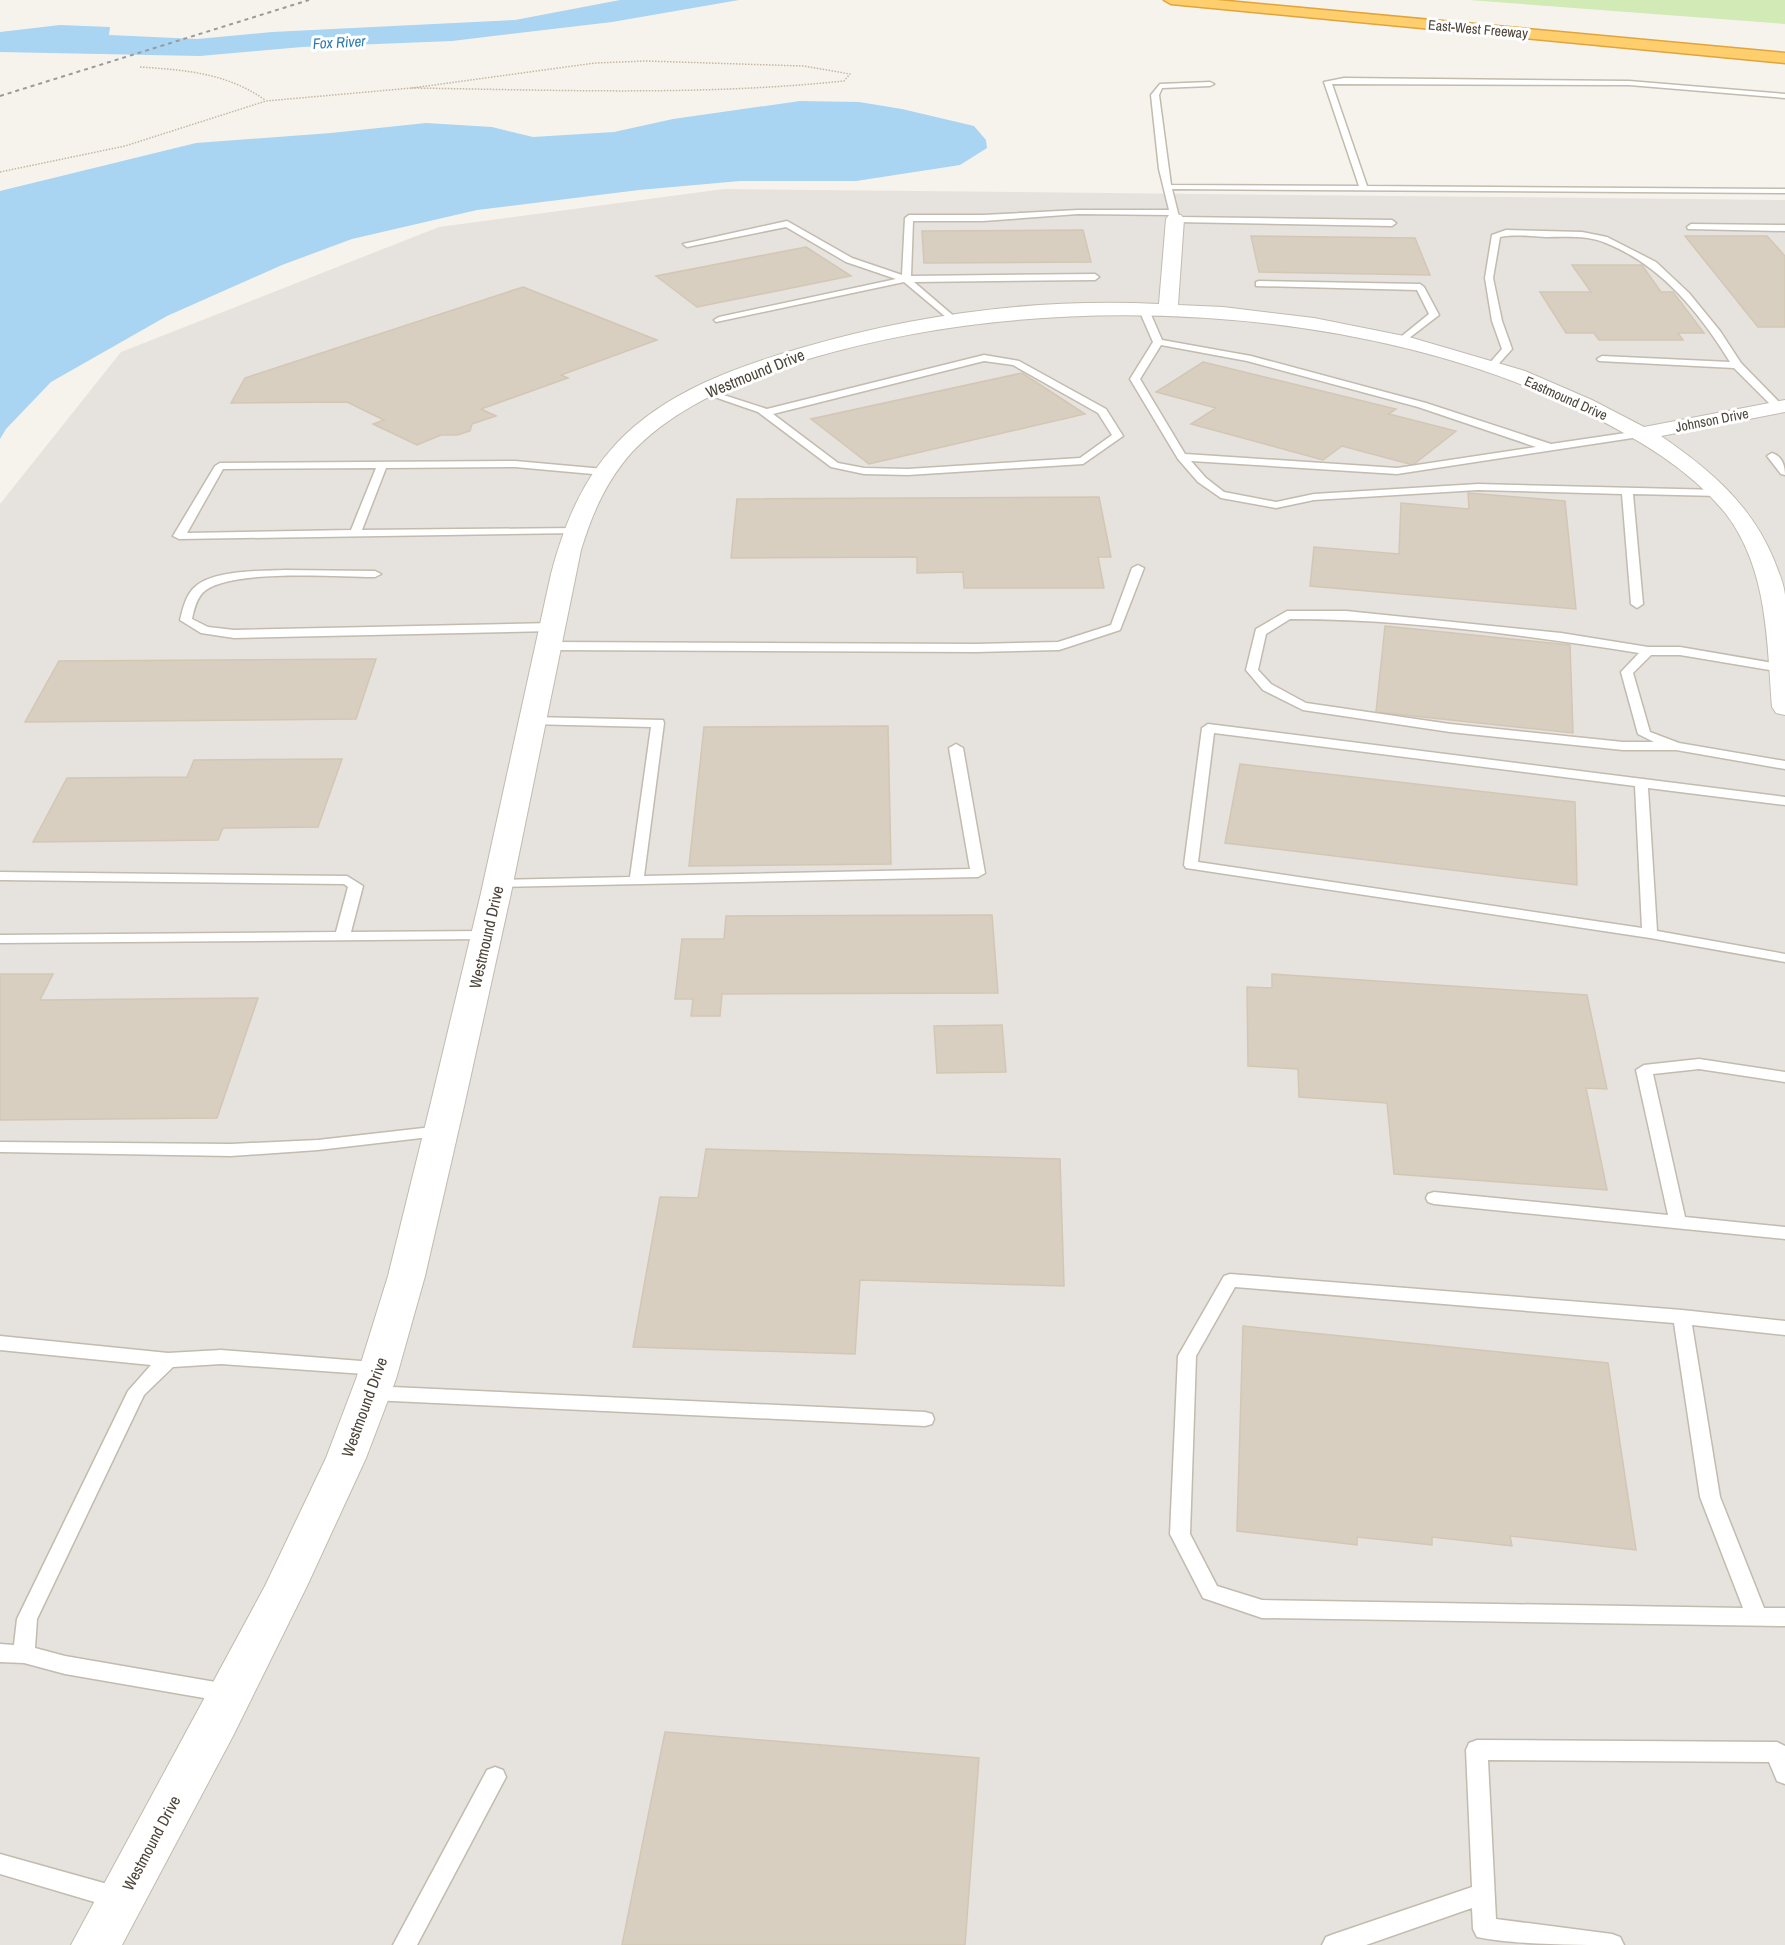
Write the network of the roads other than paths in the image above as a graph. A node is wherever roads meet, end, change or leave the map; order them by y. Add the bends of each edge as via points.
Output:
1 (1171, 0) edge
2 (1306, 0) edge
3 (1785, 44) edge
4 (1785, 58) edge
5 (1210, 84) dead end
6 (1785, 96) edge
7 (1167, 188) junction
8 (1364, 188) junction
9 (1785, 191) edge
10 (1174, 216) junction
11 (1392, 223) dead end
12 (1691, 227) dead end
13 (1785, 228) edge
14 (687, 244) dead end
15 (1095, 277) dead end
16 (906, 279) junction
17 (1259, 284) dead end
18 (1156, 311) junction
19 (719, 320) dead end
20 (954, 320) junction
21 (1158, 342) junction
22 (1400, 342) junction
23 (1602, 359) dead end
24 (1737, 365) junction
25 (1491, 367) junction
26 (705, 392) junction
27 (1782, 407) edge
28 (765, 413) junction
29 (1639, 434) junction
30 (1551, 448) junction
31 (1772, 456) dead end
32 (1182, 458) junction
33 (382, 465) junction
34 (604, 472) junction
35 (1785, 472) edge
36 (1627, 490) junction
37 (1720, 493) junction
38 (575, 531) junction
39 (354, 534) junction
40 (1138, 568) dead end
41 (375, 574) dead end
42 (1777, 581) edge
43 (1637, 604) dead end
44 (1781, 621) edge
45 (550, 637) junction
46 (1648, 651) junction
47 (1781, 668) junction
48 (1785, 700) edge
49 (1785, 707) edge
50 (532, 721) junction
51 (1676, 746) junction
52 (956, 748) dead end
53 (1785, 765) edge
54 (1641, 782) junction
55 (1785, 801) edge
56 (0, 876) edge
57 (636, 881) junction
58 (498, 884) junction
59 (1650, 934) junction
60 (486, 935) junction
61 (342, 937) junction
62 (0, 939) edge
63 (1785, 958) edge
64 (1785, 1077) edge
65 (441, 1131) junction
66 (0, 1148) edge
67 (1434, 1198) dead end
68 (1678, 1223) junction
69 (1785, 1233) edge
70 (1682, 1317) junction
71 (1785, 1328) edge
72 (0, 1343) edge
73 (168, 1360) junction
74 (375, 1381) junction
75 (925, 1419) dead end
76 (1757, 1617) junction
77 (1785, 1617) edge
78 (0, 1653) edge
79 (24, 1654) junction
80 (231, 1694) junction
81 (1781, 1752) edge
82 (1785, 1774) edge
83 (495, 1777) dead end
84 (0, 1864) edge
85 (1482, 1893) junction
86 (121, 1899) junction
87 (96, 1945) edge
88 (405, 1945) edge
89 (1334, 1945) edge
90 (1612, 1945) edge

1 - 4 highway, East-West Freeway
2 - 3 highway, East-West Freeway
5 - 7 lane via 1160,86 1155,95
6 - 8 lane via 1629,83 1328,82
7 - 8 lane
7 - 10 lane
8 - 9 lane
10 - 11 lane
10 - 16 lane via 1078,212 909,218
10 - 18 street
12 - 13 lane
14 - 16 lane via 788,224 849,260
15 - 16 lane
16 - 19 lane
16 - 20 lane
17 - 22 lane via 1420,287 1434,315
18 - 20 street, Westmound Drive via 1049,312
18 - 21 lane
18 - 22 street, Eastmound Drive via 1284,320
20 - 26 street, Westmound Drive via 808,351
21 - 30 lane via 1248,358 1422,405
21 - 32 lane via 1135,380
22 - 25 street, Eastmound Drive
23 - 24 lane
24 - 25 lane via 1686,295 1653,264 1632,251 1582,235 1506,233 1496,235 1489,278 1507,349
24 - 27 lane
25 - 29 street, Eastmound Drive via 1549,388
26 - 28 lane
26 - 34 street, Westmound Drive via 643,431
27 - 29 street, Johnson Drive
28 - 28 lane via 835,465 864,471 908,472 1083,461 1118,436 1102,411 1016,363 984,358
29 - 30 lane
29 - 37 street, Eastmound Drive
30 - 32 lane via 1397,471
31 - 35 lane
32 - 36 lane via 1221,495 1276,505 1314,497 1478,487
33 - 34 lane via 515,464
33 - 39 lane
33 - 39 lane via 220,466 178,536
34 - 38 street, Westmound Drive via 588,496
36 - 37 lane
36 - 43 lane
37 - 42 street, Eastmound Drive via 1736,511
38 - 39 lane
38 - 45 street, Westmound Drive
40 - 45 lane via 1116,627 1059,646 975,648
41 - 45 lane via 258,574 228,578 202,587 189,604 186,620 205,630 234,634
42 - 44 street, Eastmound Drive
44 - 47 street, Eastmound Drive
45 - 50 street, Westmound Drive
46 - 47 lane via 1680,651
46 - 51 lane via 1627,672 1644,734
46 - 51 lane via 1346,615 1287,615 1260,632 1252,670 1267,687 1303,706 1450,728 1623,746
47 - 48 street, Eastmound Drive
48 - 49 street, Eastmound Drive
50 - 57 lane via 658,723
50 - 58 street, Westmound Drive
51 - 53 lane
52 - 57 lane via 978,873
54 - 55 lane
54 - 59 lane
54 - 59 lane via 1208,728 1191,865
56 - 61 lane via 347,880 356,886
57 - 58 lane
58 - 60 street, Westmound Drive
59 - 63 lane
60 - 61 lane
60 - 65 street, Westmound Drive
61 - 62 lane
64 - 68 lane via 1699,1064 1644,1070
65 - 66 lane via 231,1150
65 - 74 street, Westmound Drive via 418,1233
67 - 68 lane
68 - 69 lane
70 - 71 lane
70 - 76 lane via 1710,1497
70 - 76 lane via 1230,1280 1187,1356 1180,1534 1210,1592 1262,1609
72 - 73 lane
73 - 74 lane via 221,1357
73 - 79 lane via 137,1391 27,1619
74 - 75 lane
74 - 80 street, Westmound Drive via 313,1533
76 - 77 lane
78 - 79 lane
79 - 80 lane via 65,1665
80 - 86 street, Westmound Drive
81 - 82 lane
81 - 85 lane via 1477,1750
83 - 88 lane
84 - 86 lane
85 - 89 lane
85 - 90 lane via 1485,1929
86 - 87 street, Westmound Drive

